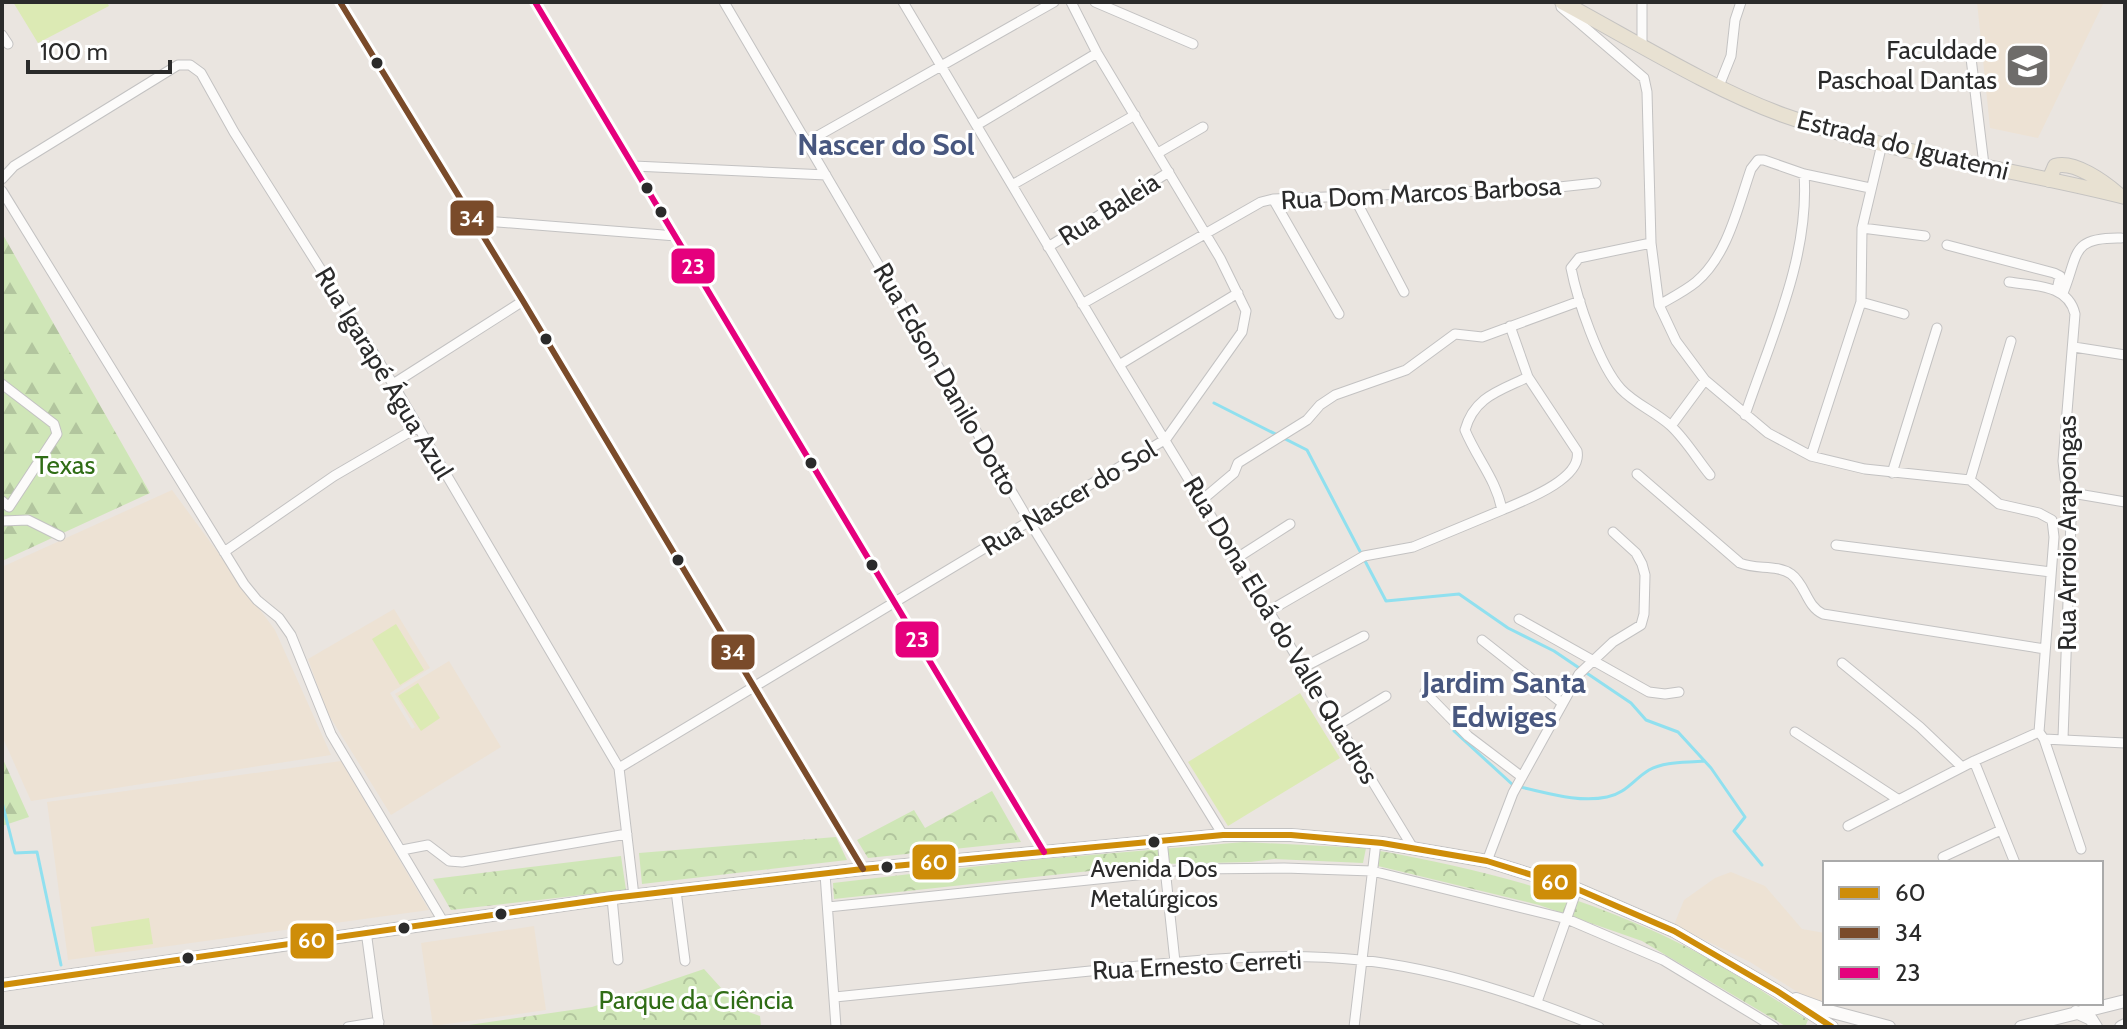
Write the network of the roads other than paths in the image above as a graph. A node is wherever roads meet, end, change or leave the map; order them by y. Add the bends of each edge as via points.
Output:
1 (340, 2) edge
2 (535, 2) edge
3 (724, 2) edge
4 (1054, 2) edge
5 (1071, 2) edge
6 (1095, 2) edge
7 (1555, 2) edge
8 (1562, 2) edge
9 (1642, 2) edge
10 (1741, 2) edge
11 (906, 3) edge
12 (2, 35) edge
13 (8, 44) dead end
14 (1193, 44) dead end
15 (1642, 44) junction
16 (1097, 53) junction
17 (1971, 58) dead end
18 (940, 65) junction
19 (1719, 86) junction
20 (1135, 115) junction
21 (977, 125) junction
22 (1203, 127) dead end
23 (807, 142) junction
24 (1882, 144) junction
25 (1158, 153) junction
26 (1984, 165) junction
27 (634, 166) junction
28 (1169, 172) junction
29 (1804, 174) junction
30 (826, 175) junction
31 (2, 179) edge
32 (1596, 183) dead end
33 (1012, 185) junction
34 (1870, 188) junction
35 (2, 191) edge
36 (1354, 197) junction
37 (2123, 197) edge
38 (1273, 199) junction
39 (473, 220) junction
40 (1862, 228) junction
41 (1206, 232) junction
42 (676, 236) junction
43 (1925, 236) dead end
44 (2121, 238) dead end
45 (1651, 243) junction
46 (1947, 245) dead end
47 (1048, 247) junction
48 (2009, 282) dead end
49 (1404, 292) dead end
50 (2060, 292) junction
51 (1238, 293) junction
52 (523, 301) junction
53 (1580, 301) junction
54 (1861, 302) junction
55 (1082, 304) junction
56 (1659, 305) junction
57 (1339, 314) dead end
58 (1904, 314) dead end
59 (1510, 326) junction
60 (1937, 328) dead end
61 (2011, 341) dead end
62 (2074, 347) junction
63 (2125, 355) edge
64 (1119, 365) junction
65 (1528, 377) junction
66 (1705, 380) junction
67 (2, 384) edge
68 (393, 384) junction
69 (1745, 415) junction
70 (1671, 426) junction
71 (418, 427) junction
72 (1166, 439) junction
73 (1811, 456) junction
74 (1892, 473) junction
75 (1637, 474) dead end
76 (1710, 475) dead end
77 (1970, 480) junction
78 (2072, 493) junction
79 (1202, 500) junction
80 (2125, 502) edge
81 (6, 504) edge
82 (1502, 510) junction
83 (4, 520) edge
84 (1029, 521) junction
85 (1290, 524) dead end
86 (1613, 532) dead end
87 (60, 536) dead end
88 (1836, 545) dead end
89 (224, 552) junction
90 (1237, 558) junction
91 (2051, 572) junction
92 (896, 603) junction
93 (1269, 611) junction
94 (1519, 619) dead end
95 (1364, 636) dead end
96 (1482, 640) dead end
97 (2045, 649) junction
98 (1590, 663) junction
99 (1842, 663) dead end
100 (1304, 667) junction
101 (754, 688) junction
102 (1425, 692) dead end
103 (1679, 692) dead end
104 (1386, 696) dead end
105 (1562, 703) junction
106 (1338, 725) junction
107 (1795, 732) dead end
108 (2042, 736) junction
109 (2063, 738) junction
110 (2125, 743) edge
111 (1974, 761) junction
112 (1962, 767) junction
113 (619, 768) junction
114 (1522, 777) junction
115 (1899, 800) junction
116 (1848, 826) dead end
117 (2001, 830) junction
118 (627, 834) junction
119 (1223, 835) junction
120 (1162, 840) junction
121 (1376, 842) junction
122 (1413, 848) junction
123 (2081, 849) dead end
124 (402, 850) junction
125 (1044, 852) junction
126 (1943, 857) dead end
127 (1487, 861) junction
128 (2014, 861) edge
129 (863, 869) junction
130 (1166, 871) junction
131 (1372, 871) junction
132 (825, 874) junction
133 (1577, 889) junction
134 (676, 891) junction
135 (634, 896) junction
136 (612, 898) junction
137 (828, 907) junction
138 (1567, 919) junction
139 (444, 923) junction
140 (366, 931) junction
141 (618, 960) dead end
142 (1361, 960) junction
143 (685, 961) dead end
144 (1175, 962) junction
145 (2, 985) edge
146 (1777, 991) junction
147 (835, 997) junction
148 (2125, 1001) edge
149 (1537, 1002) junction
150 (2076, 1012) junction
151 (379, 1025) edge
152 (1822, 1025) edge
153 (348, 1027) edge
154 (836, 1027) edge
155 (1354, 1027) edge
156 (1599, 1027) edge
157 (1774, 1027) edge
158 (1889, 1027) edge
159 (2021, 1027) edge
160 (2058, 1027) edge
161 (2096, 1027) edge

1 - 39 street
2 - 27 street
3 - 23 street, Rua Edson Danilo Dotto
4 - 18 street
5 - 16 street, Rua Nascer do Sol
6 - 14 street
7 - 45 street via 1644,78
8 - 15 main road, Estrada do Iguatemi
9 - 15 street
10 - 19 street via 1731,56
11 - 18 street, Rua Dona Eloá do Valle Quadros
12 - 13 street
15 - 19 main road, Estrada do Iguatemi
16 - 20 street, Rua Nascer do Sol
16 - 21 street
17 - 26 street
18 - 21 street, Rua Dona Eloá do Valle Quadros
18 - 23 street
19 - 24 main road, Estrada do Iguatemi via 1781,114
20 - 25 street, Rua Nascer do Sol
20 - 33 street
21 - 33 street, Rua Dona Eloá do Valle Quadros
22 - 25 street
23 - 30 street, Rua Edson Danilo Dotto
24 - 26 main road, Estrada do Iguatemi
24 - 34 street
25 - 28 street, Rua Nascer do Sol
26 - 37 main road, Estrada do Iguatemi
27 - 30 street
27 - 42 street
28 - 41 street, Rua Nascer do Sol
28 - 47 street, Rua Baleia
29 - 34 street
29 - 56 street via 1756,162 1710,267
29 - 69 street via 1805,219 1796,260
30 - 84 street, Rua Edson Danilo Dotto
31 - 68 street, Rua Igarapé Água Azul via 14,166 178,65 190,65 201,73
32 - 36 street, Rua Dom Marcos Barbosa
33 - 47 street, Rua Dona Eloá do Valle Quadros
34 - 40 street
35 - 89 street
36 - 38 street, Rua Dom Marcos Barbosa
36 - 49 street
38 - 41 street, Rua Dom Marcos Barbosa
38 - 57 street
39 - 42 street
39 - 52 street
40 - 43 street
40 - 54 street
41 - 51 street, Rua Nascer do Sol
41 - 55 street, Rua Dom Marcos Barbosa
42 - 92 street
44 - 50 street via 2097,238 2083,246
45 - 53 street via 1575,260 1571,268
45 - 56 street
46 - 50 street via 2054,273 2060,276
47 - 55 street, Rua Dona Eloá do Valle Quadros
48 - 50 street
50 - 62 street, Rua Arroio Arapongas via 2071,301 2075,314
51 - 64 street
51 - 72 street, Rua Nascer do Sol via 1246,311 1242,332
52 - 68 street
52 - 101 street
53 - 59 street
53 - 70 street via 1619,387
54 - 58 street
54 - 73 street
55 - 64 street, Rua Dona Eloá do Valle Quadros
56 - 66 street via 1676,341
59 - 65 street
59 - 79 street via 1482,337 1455,334 1406,370 1335,395 1307,420 1238,463 1234,473
60 - 74 street
61 - 77 street
62 - 63 street
62 - 78 street, Rua Arroio Arapongas via 2063,461
64 - 72 street, Rua Dona Eloá do Valle Quadros
65 - 82 street via 1479,403 1465,430 1493,481
65 - 82 street via 1578,457 1549,489
66 - 69 street
66 - 70 street
67 - 81 street via 54,424 57,434
68 - 71 street, Rua Igarapé Água Azul
69 - 73 street
70 - 76 street
71 - 89 street via 334,476
71 - 113 street, Rua Igarapé Água Azul
72 - 79 street, Rua Dona Eloá do Valle Quadros
72 - 84 street, Rua Nascer do Sol
73 - 74 street
74 - 77 street
75 - 97 street via 1740,563 1790,574 1823,614
77 - 91 street via 1999,504 2050,517
78 - 80 street
78 - 109 street, Rua Arroio Arapongas
79 - 90 street, Rua Dona Eloá do Valle Quadros
81 - 83 street
82 - 93 street via 1413,547 1364,556
83 - 87 street via 28,520
84 - 92 street, Rua Nascer do Sol
84 - 119 street, Rua Edson Danilo Dotto
85 - 90 street
86 - 98 street via 1642,564 1644,614 1636,630
88 - 91 street
89 - 124 street via 257,600 291,635 331,734
90 - 93 street, Rua Dona Eloá do Valle Quadros
91 - 97 street
92 - 101 street, Rua Nascer do Sol
92 - 125 street
93 - 100 street, Rua Dona Eloá do Valle Quadros
94 - 98 street
95 - 100 street
96 - 105 street
97 - 108 street
98 - 103 street via 1649,692
98 - 105 street
99 - 112 street
100 - 106 street, Rua Dona Eloá do Valle Quadros
101 - 113 street, Rua Nascer do Sol
101 - 129 street
102 - 114 street via 1468,736
104 - 106 street
105 - 114 street
106 - 122 street, Rua Dona Eloá do Valle Quadros
107 - 115 street
108 - 109 street
108 - 111 street
108 - 123 street
109 - 110 street
111 - 112 street
111 - 117 street
112 - 115 street
113 - 118 street, Rua Igarapé Água Azul
114 - 127 street
115 - 116 street
117 - 126 street
117 - 128 street
118 - 124 street via 462,862 449,861 428,845
118 - 135 street, Rua Igarapé Água Azul
119 - 120 main road
119 - 121 main road
120 - 125 main road
120 - 130 street
121 - 122 main road
121 - 131 street
122 - 127 main road
124 - 139 street
125 - 129 main road
127 - 133 main road
129 - 132 main road
130 - 131 street
130 - 137 street
130 - 144 street
131 - 138 street
131 - 142 street
132 - 134 main road
132 - 137 street
133 - 138 street
133 - 146 main road via 1674,931
134 - 135 main road
134 - 143 street
135 - 136 main road
136 - 139 main road
136 - 141 street
137 - 147 street
138 - 149 street
138 - 157 street via 1663,960
139 - 140 main road
140 - 145 main road
140 - 151 street
142 - 144 street, Rua Ernesto Cerreti via 1269,955
142 - 149 street, Rua Ernesto Cerreti via 1446,976
142 - 155 street
144 - 147 street, Rua Ernesto Cerreti
146 - 152 main road
146 - 158 main road
147 - 154 street
148 - 150 main road
149 - 156 street, Rua Ernesto Cerreti
150 - 159 main road
150 - 160 main road
150 - 161 main road
151 - 153 street

